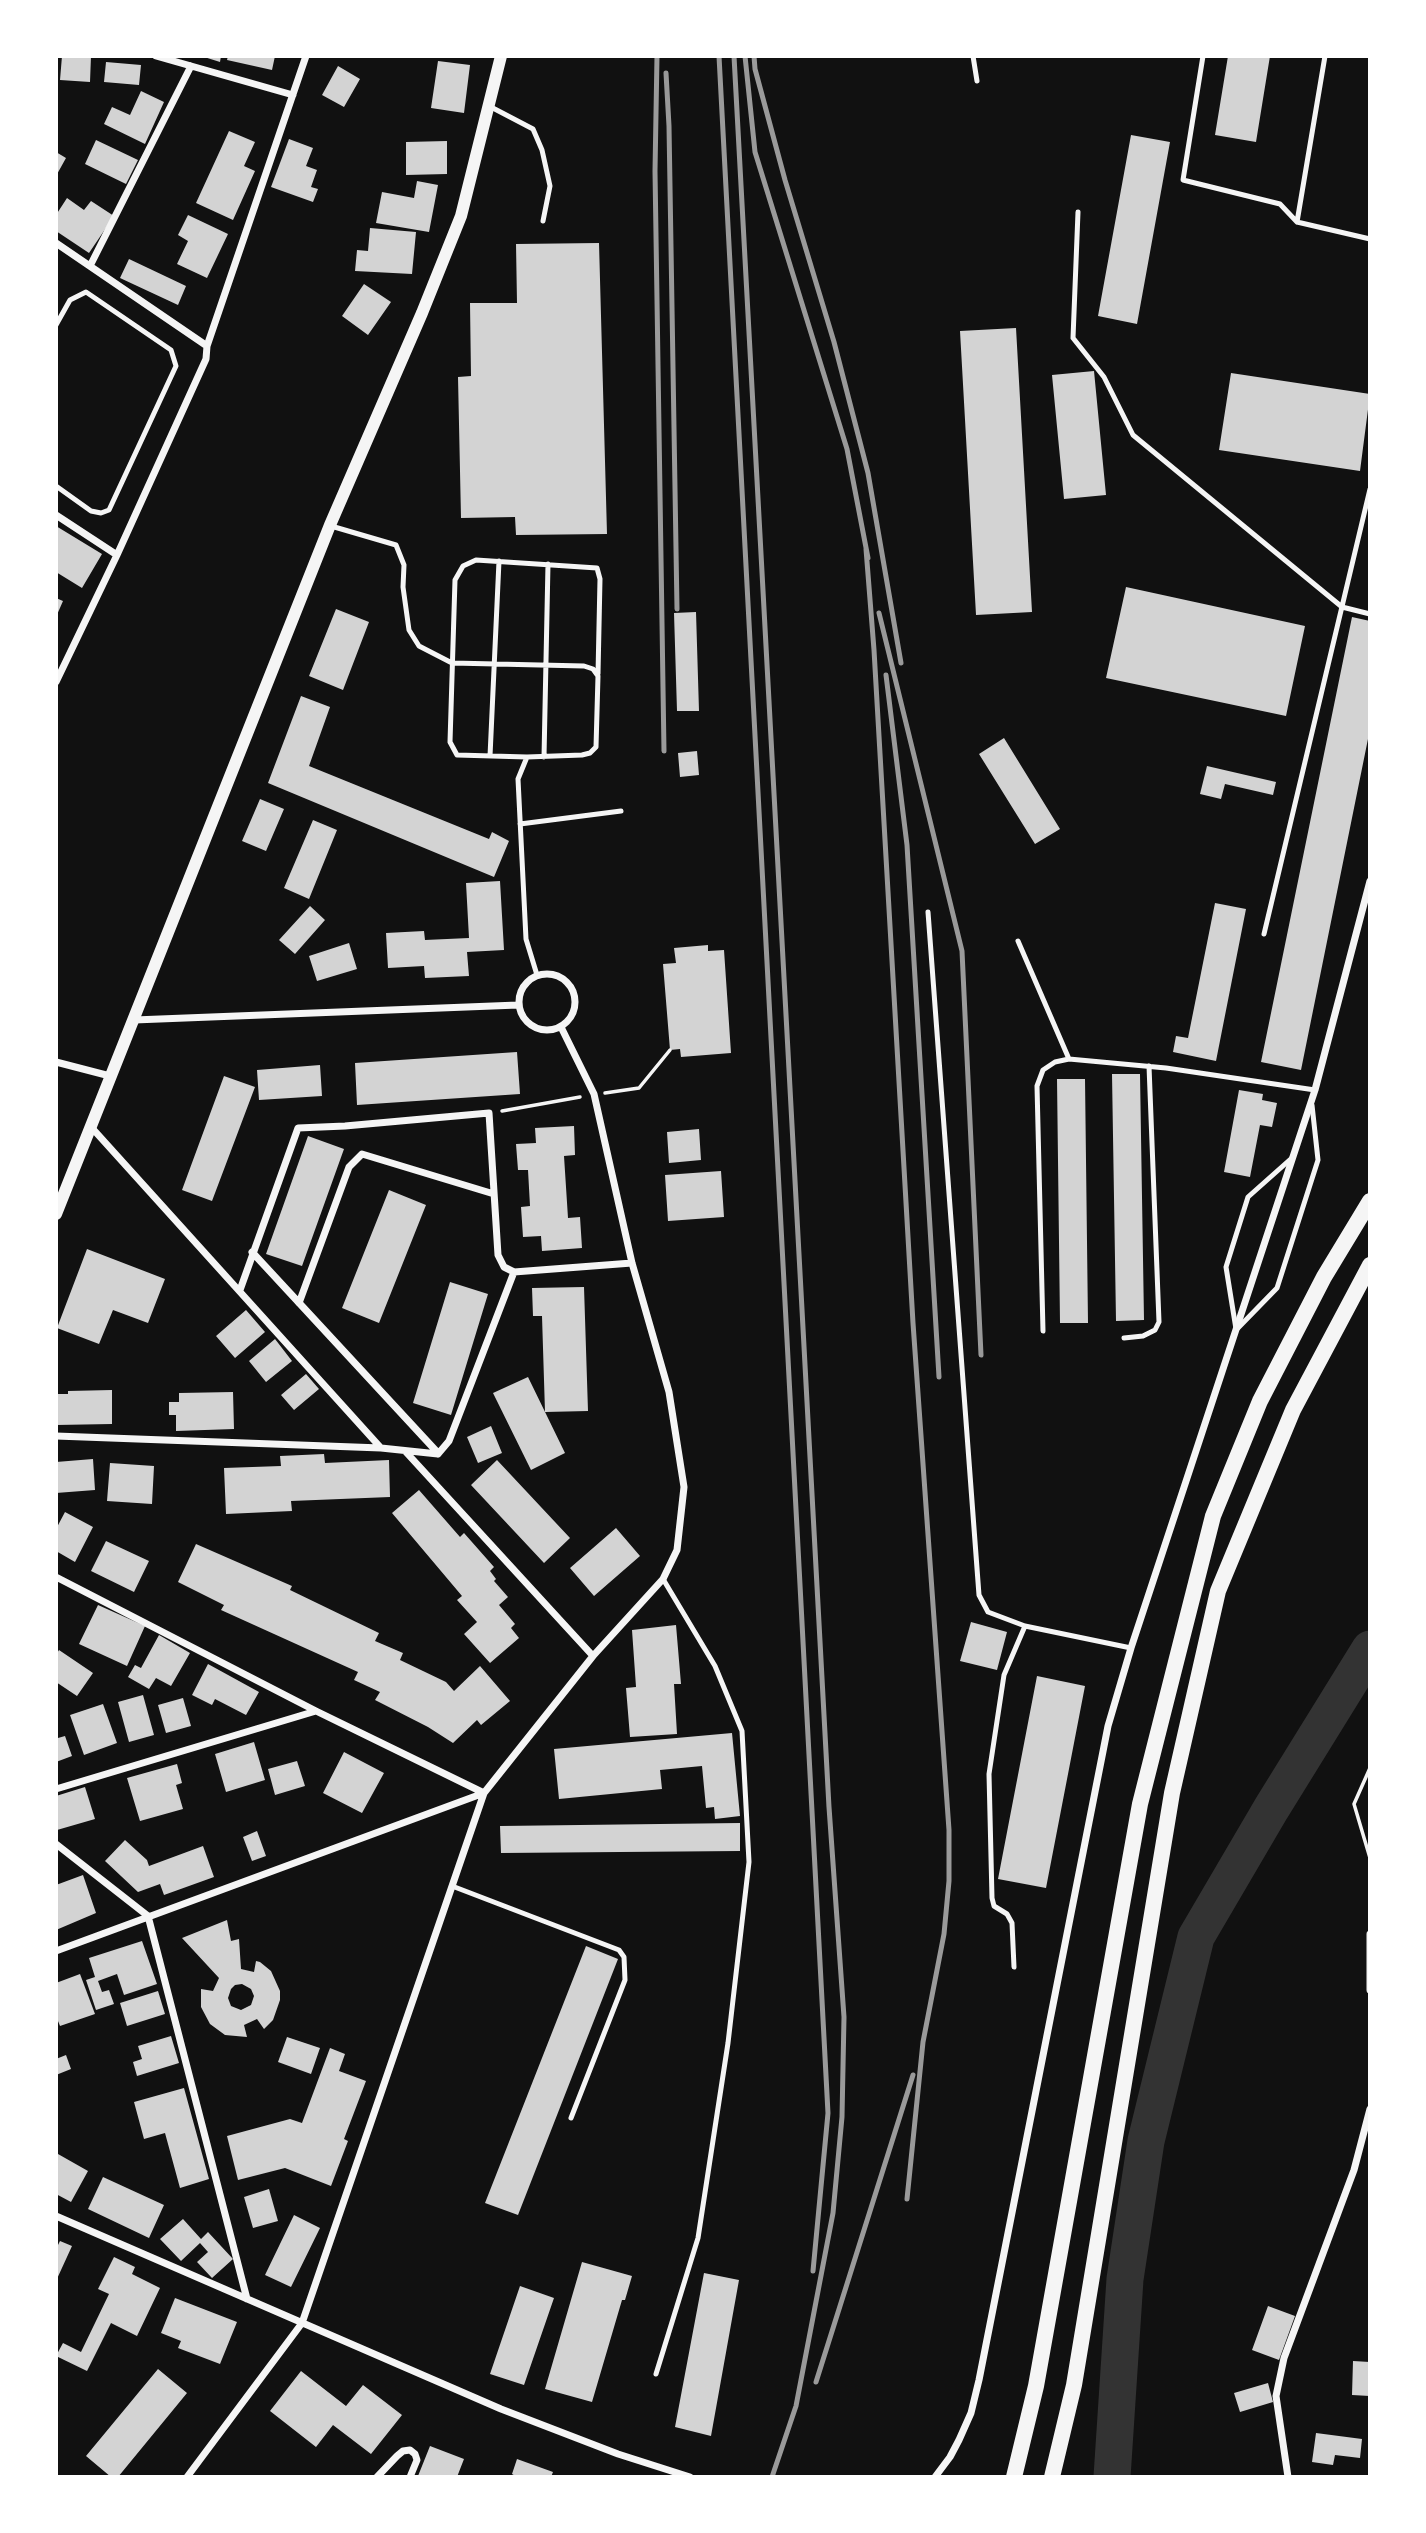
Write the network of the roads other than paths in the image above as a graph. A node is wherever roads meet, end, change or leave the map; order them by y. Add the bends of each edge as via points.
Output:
1 (156, 56) edge
2 (306, 56) edge
3 (501, 56) edge
4 (973, 56) edge
5 (1203, 56) edge
6 (1325, 56) edge
7 (191, 66) junction
8 (977, 81) dead end
9 (293, 95) junction
10 (489, 106) junction
11 (1078, 212) dead end
12 (543, 221) dead end
13 (1297, 222) junction
14 (1370, 239) edge
15 (56, 243) edge
16 (90, 265) junction
17 (56, 325) edge
18 (208, 346) junction
19 (56, 486) edge
20 (1370, 489) edge
21 (56, 515) edge
22 (330, 525) junction
23 (117, 555) junction
24 (499, 561) junction
25 (548, 564) junction
26 (1342, 607) junction
27 (1370, 614) edge
28 (452, 663) junction
29 (495, 664) junction
30 (547, 666) junction
31 (598, 676) junction
32 (56, 682) edge
33 (490, 756) junction
34 (527, 757) junction
35 (544, 757) junction
36 (621, 811) dead end
37 (520, 824) junction
38 (1370, 881) edge
39 (928, 912) dead end
40 (1264, 934) dead end
41 (1018, 941) dead end
42 (537, 975) junction
43 (518, 1005) junction
44 (134, 1020) junction
45 (561, 1027) junction
46 (1069, 1059) junction
47 (56, 1062) edge
48 (1149, 1066) junction
49 (110, 1076) junction
50 (1315, 1090) junction
51 (1311, 1101) junction
52 (92, 1128) junction
53 (1293, 1157) junction
54 (494, 1194) junction
55 (1370, 1201) edge
56 (56, 1214) edge
57 (252, 1252) junction
58 (632, 1263) junction
59 (1370, 1265) edge
60 (514, 1272) junction
61 (240, 1290) junction
62 (299, 1303) junction
63 (1236, 1330) junction
64 (1043, 1331) dead end
65 (1124, 1338) dead end
66 (56, 1436) edge
67 (381, 1448) junction
68 (405, 1451) junction
69 (438, 1454) junction
70 (56, 1577) edge
71 (663, 1579) junction
72 (1025, 1626) junction
73 (1131, 1648) junction
74 (593, 1656) junction
75 (316, 1711) junction
76 (56, 1789) edge
77 (484, 1793) junction
78 (56, 1844) edge
79 (452, 1886) junction
80 (148, 1916) junction
81 (1370, 1934) edge
82 (56, 1951) edge
83 (1014, 1967) dead end
84 (1370, 1990) edge
85 (1370, 2109) edge
86 (571, 2118) dead end
87 (56, 2216) edge
88 (247, 2300) junction
89 (302, 2323) junction
90 (656, 2374) dead end
91 (187, 2477) edge
92 (377, 2477) edge
93 (410, 2477) edge
94 (690, 2477) edge
95 (935, 2477) edge
96 (1014, 2477) edge
97 (1052, 2477) edge
98 (1288, 2477) edge

1 - 7 street
2 - 9 street
3 - 10 street
4 - 8 lane
5 - 13 lane via 1183,180 1280,204
6 - 13 lane
7 - 9 street
7 - 16 street
9 - 18 street
10 - 12 lane via 533,129 550,186
10 - 22 street via 461,216
11 - 26 lane via 1073,338 1104,377 1133,435
13 - 14 lane
15 - 16 street
16 - 18 street
17 - 19 lane via 70,300 86,292 171,350 176,366 109,510 91,510
18 - 23 street
20 - 26 lane
21 - 23 street
22 - 28 lane via 396,545 404,565 408,630 419,646
22 - 44 street
23 - 32 street
24 - 25 lane
24 - 28 lane via 476,560 463,566 456,580
24 - 29 lane
25 - 30 lane
25 - 31 lane via 597,568
26 - 27 lane
26 - 40 lane
28 - 29 lane
28 - 33 lane via 450,743 457,755
29 - 30 lane
29 - 33 lane
30 - 31 lane via 584,666
30 - 35 lane
31 - 35 lane via 596,747 590,754
33 - 34 lane
34 - 35 lane
34 - 37 lane via 518,779
36 - 37 lane
37 - 42 lane via 526,939
38 - 50 street
39 - 72 lane via 979,1595 988,1612
41 - 46 lane
42 - 43 street via 523,987
42 - 45 street via 556,975 571,986 575,1004
43 - 44 street
43 - 45 street via 534,1028
44 - 49 street
45 - 58 street via 594,1094
46 - 48 lane
46 - 64 lane via 1043,1070 1037,1086
47 - 49 street
48 - 50 lane
48 - 65 lane via 1159,1322 1143,1336
49 - 52 street
50 - 51 street
51 - 53 street
51 - 63 lane via 1318,1160 1277,1288
52 - 56 street
52 - 61 street
53 - 63 street
53 - 63 lane via 1248,1197 1244,1209 1226,1267
54 - 57 street via 489,1113 298,1128
54 - 60 street via 498,1255 504,1267
54 - 62 street via 362,1154 349,1167
55 - 96 main road via 1260,1401 1213,1516 1140,1804 1036,2386
57 - 61 street
57 - 62 street
58 - 60 street
58 - 71 street via 669,1392 684,1487 677,1550
59 - 97 main road via 1293,1410 1218,1591 1172,1793 1074,2385
60 - 69 street via 449,1441
61 - 67 street
62 - 69 street
63 - 73 street
66 - 67 street
67 - 68 street
68 - 69 street
68 - 74 street
70 - 75 street
71 - 74 street
71 - 90 lane via 715,1665 742,1731 749,1862 728,2043 698,2238
72 - 73 lane
72 - 83 lane via 1004,1675 989,1774 993,1906 1012,1923
73 - 95 street via 1108,1726 979,2380 959,2440
74 - 77 street
75 - 76 street
75 - 77 street
77 - 79 street
77 - 80 street
78 - 80 street
79 - 86 lane via 619,1950 624,1957 625,1980
79 - 89 street
80 - 82 street
80 - 88 street
81 - 84 street
85 - 98 street via 1354,2170 1284,2358 1276,2396
87 - 88 street
88 - 89 street
89 - 91 street
89 - 94 street via 501,2409
92 - 93 street via 403,2451 410,2450 417,2460

